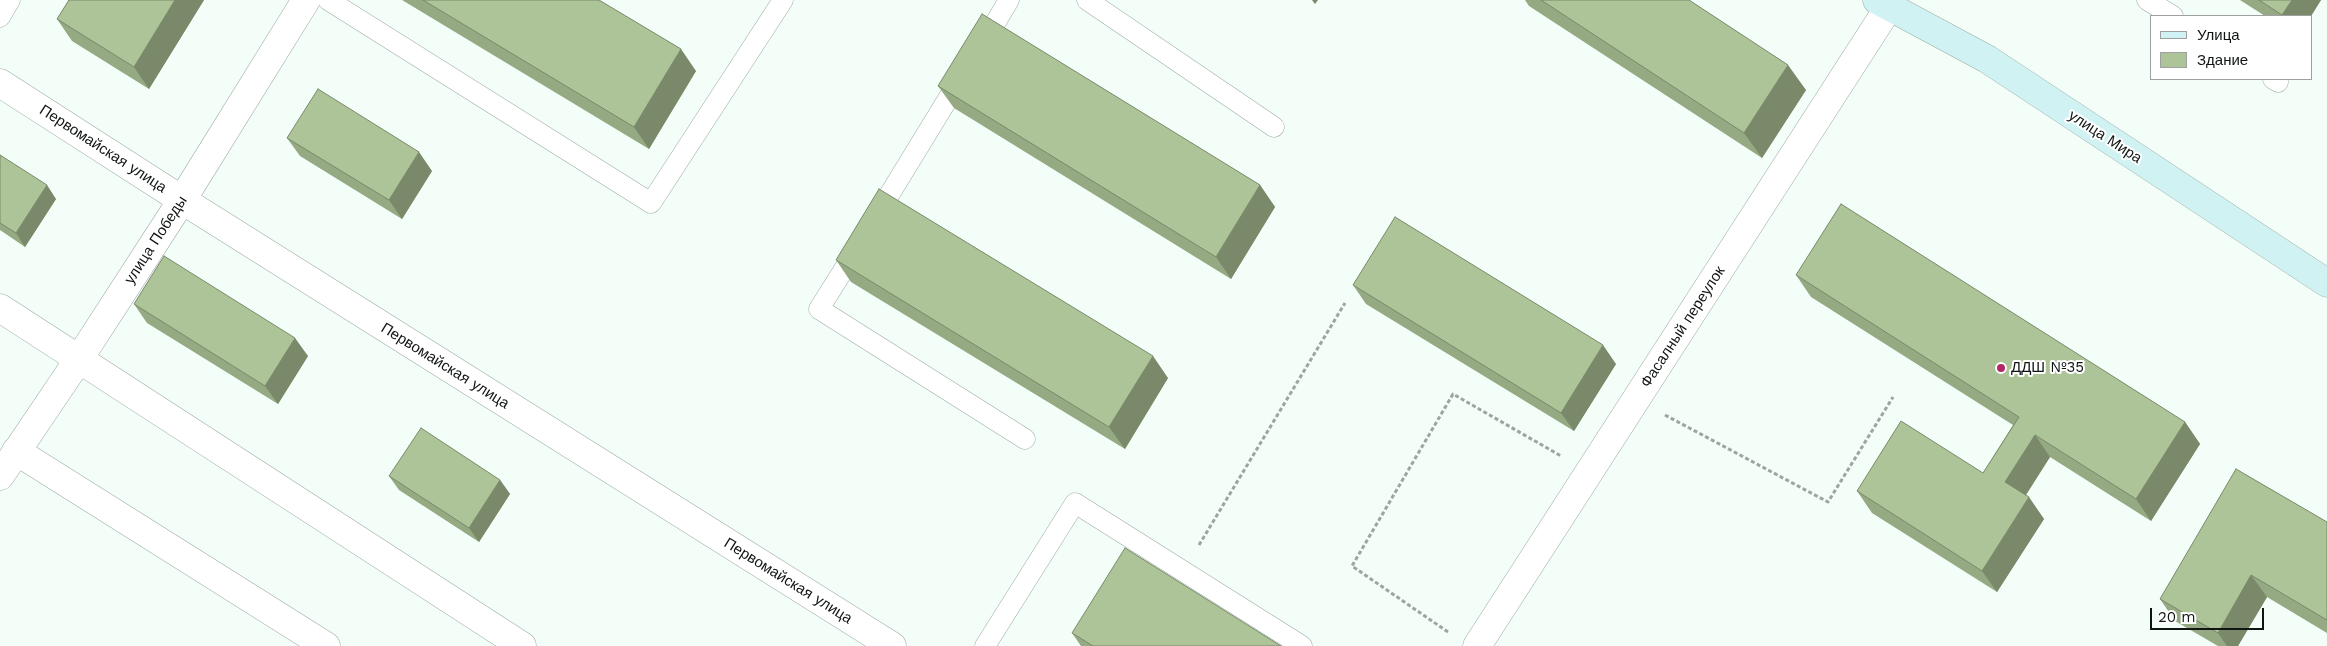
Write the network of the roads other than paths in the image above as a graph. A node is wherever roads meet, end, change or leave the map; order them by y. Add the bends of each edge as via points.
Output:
1 (10, 0) edge
2 (306, 0) edge
3 (328, 0) edge
4 (783, 0) edge
5 (1009, 0) edge
6 (1087, 0) edge
7 (2147, 0) edge
8 (1883, 4) edge
9 (2171, 15) edge
10 (0, 17) edge
11 (0, 83) edge
12 (1274, 127) dead end
13 (182, 200) junction
14 (2327, 283) edge
15 (0, 308) edge
16 (79, 359) junction
17 (1024, 439) dead end
18 (16, 451) junction
19 (0, 476) edge
20 (1465, 641) edge
21 (326, 646) edge
22 (522, 646) edge
23 (892, 646) edge
24 (985, 646) edge
25 (1302, 646) edge

1 - 10 lane
2 - 13 street, улица Победы
3 - 4 lane via 651,203
5 - 17 lane via 819,310
6 - 12 lane
7 - 9 lane
8 - 14 main road, улица Мира via 1986,60
8 - 20 street, Фасалный переулок via 1590,472
11 - 13 street, Первомайская улица
13 - 16 street, улица Победы
13 - 23 street, Первомайская улица
15 - 16 street
16 - 18 street, улица Победы
16 - 22 street
18 - 19 street, улица Победы
18 - 21 street
24 - 25 lane via 1075,503

